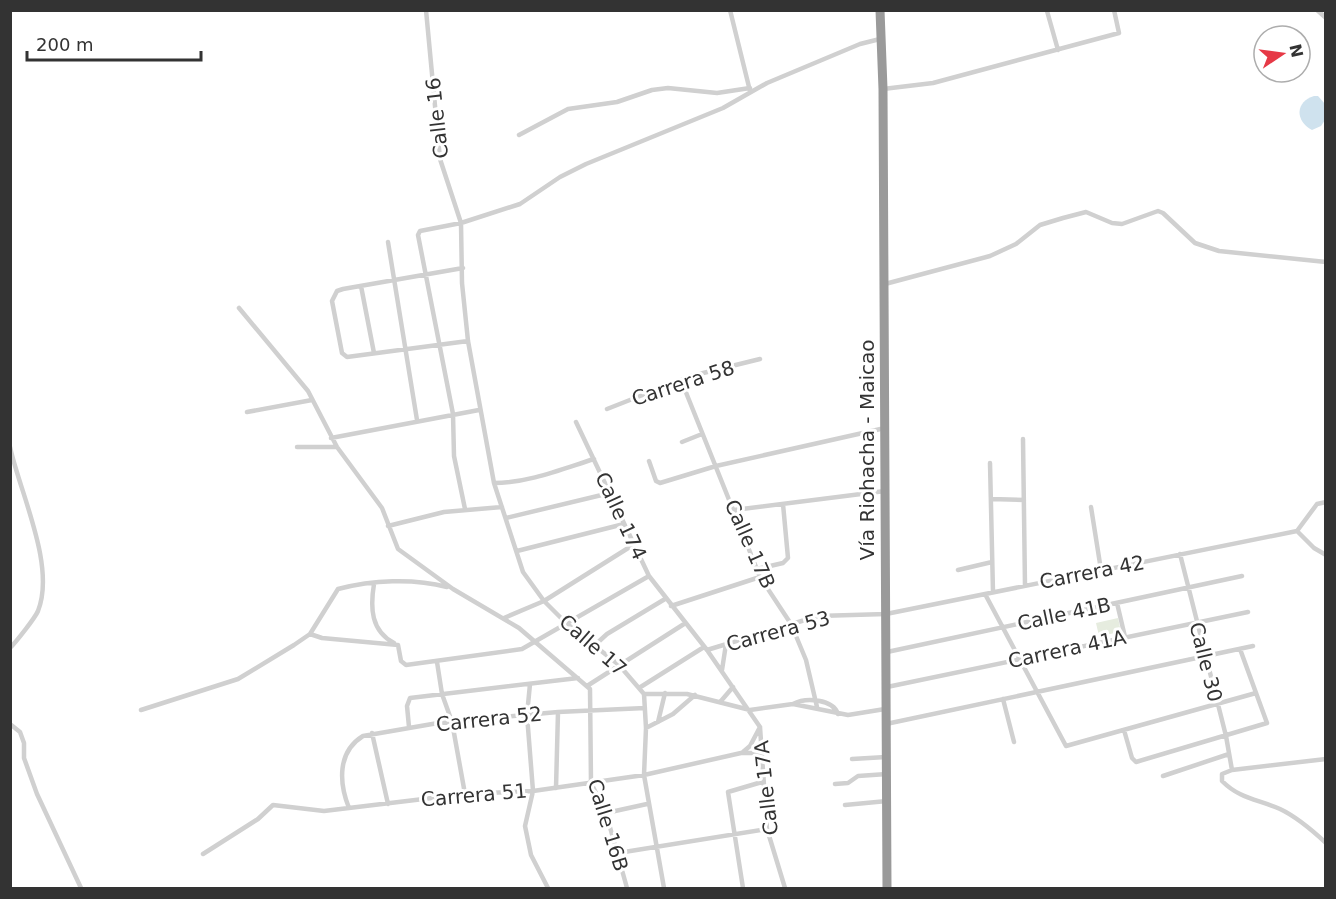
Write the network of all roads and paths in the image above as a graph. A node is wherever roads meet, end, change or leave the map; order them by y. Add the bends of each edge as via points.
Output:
1 (426, 10) edge
2 (730, 10) edge
3 (880, 10) edge
4 (1317, 10) edge
5 (1047, 11) edge
6 (1116, 11) edge
7 (1326, 18) edge
8 (880, 39) junction
9 (1058, 50) junction
10 (883, 89) junction
11 (750, 91) junction
12 (519, 135) dead end
13 (460, 223) junction
14 (388, 242) dead end
15 (1326, 262) edge
16 (463, 268) junction
17 (425, 274) junction
18 (393, 280) junction
19 (883, 285) junction
20 (361, 286) junction
21 (238, 308) dead end
22 (468, 341) junction
23 (438, 345) junction
24 (404, 348) junction
25 (374, 353) junction
26 (760, 359) dead end
27 (681, 380) junction
28 (312, 400) junction
29 (607, 409) dead end
30 (479, 410) junction
31 (247, 412) dead end
32 (453, 414) junction
33 (417, 420) junction
34 (576, 422) dead end
35 (885, 428) junction
36 (702, 434) junction
37 (331, 438) junction
38 (1023, 439) dead end
39 (682, 441) dead end
40 (10, 447) edge
41 (297, 447) dead end
42 (337, 447) junction
43 (594, 459) junction
44 (649, 461) dead end
45 (990, 463) dead end
46 (717, 466) junction
47 (494, 483) junction
48 (885, 491) junction
49 (610, 493) junction
50 (991, 500) junction
51 (1024, 500) junction
52 (1326, 502) edge
53 (783, 504) junction
54 (502, 507) junction
55 (1090, 507) dead end
56 (465, 509) junction
57 (734, 510) junction
58 (506, 518) junction
59 (624, 524) junction
60 (388, 526) junction
61 (1298, 531) junction
62 (633, 545) junction
63 (517, 551) junction
64 (1180, 554) junction
65 (1326, 555) edge
66 (992, 561) junction
67 (757, 568) junction
68 (958, 570) dead end
69 (1101, 570) junction
70 (649, 576) junction
71 (1242, 576) dead end
72 (760, 577) junction
73 (374, 584) junction
74 (1025, 586) junction
75 (1188, 588) junction
76 (453, 589) junction
77 (993, 592) junction
78 (985, 594) junction
79 (665, 599) junction
80 (544, 601) junction
81 (1117, 603) junction
82 (671, 606) junction
83 (1248, 612) dead end
84 (886, 614) junction
85 (504, 618) junction
86 (566, 623) junction
87 (1196, 623) junction
88 (684, 624) junction
89 (791, 624) junction
90 (1003, 627) junction
91 (310, 634) junction
92 (1125, 637) junction
93 (536, 642) junction
94 (726, 644) junction
95 (398, 645) junction
96 (596, 645) junction
97 (1253, 646) dead end
98 (10, 648) edge
99 (705, 649) junction
100 (1240, 649) junction
101 (886, 652) junction
102 (1204, 657) junction
103 (1020, 659) junction
104 (437, 662) junction
105 (619, 664) junction
106 (722, 672) junction
107 (578, 678) junction
108 (530, 684) junction
109 (589, 687) junction
110 (733, 687) junction
111 (886, 687) junction
112 (639, 688) junction
113 (1037, 692) junction
114 (664, 693) junction
115 (1256, 693) junction
116 (442, 694) junction
117 (644, 694) junction
118 (695, 695) junction
119 (1003, 699) junction
120 (816, 700) junction
121 (721, 701) junction
122 (794, 704) junction
123 (1217, 704) junction
124 (817, 707) junction
125 (645, 708) junction
126 (886, 708) junction
127 (141, 710) dead end
128 (590, 710) junction
129 (750, 710) junction
130 (558, 712) junction
131 (838, 714) junction
132 (527, 715) junction
133 (452, 722) junction
134 (657, 723) junction
135 (10, 724) edge
136 (886, 724) junction
137 (760, 727) junction
138 (409, 728) junction
139 (646, 728) junction
140 (1124, 730) junction
141 (372, 733) junction
142 (1226, 736) junction
143 (1014, 742) dead end
144 (741, 753) junction
145 (760, 753) junction
146 (1229, 754) junction
147 (886, 757) junction
148 (852, 759) dead end
149 (1326, 759) edge
150 (1232, 770) junction
151 (886, 774) junction
152 (644, 775) junction
153 (1163, 776) dead end
154 (762, 782) junction
155 (591, 783) junction
156 (835, 784) dead end
157 (556, 788) junction
158 (533, 791) junction
159 (465, 794) junction
160 (887, 801) junction
161 (388, 804) junction
162 (647, 804) junction
163 (845, 805) dead end
164 (349, 808) junction
165 (606, 813) junction
166 (767, 829) junction
167 (734, 834) junction
168 (1326, 843) edge
169 (657, 844) junction
170 (618, 852) junction
171 (203, 854) dead end
172 (81, 888) edge
173 (548, 888) edge
174 (627, 888) edge
175 (664, 888) edge
176 (743, 888) edge
177 (785, 888) edge
178 (887, 888) edge

1 - 13 street, Calle 16 via 440,159
2 - 11 street
3 - 8 highway, Vía Riohacha - Maicao
4 - 7 street
5 - 9 street
6 - 9 street via 1119,33
8 - 10 highway, Vía Riohacha - Maicao
8 - 11 street
9 - 10 street via 933,82
10 - 19 highway, Vía Riohacha - Maicao
11 - 12 street via 652,90 617,102 568,109
11 - 13 street via 586,164 520,204
13 - 16 street, Calle 16
13 - 17 street via 420,231
14 - 18 street
15 - 19 street via 1219,251 1195,243 1158,211 1122,224 1086,212 1040,225 1016,244 990,256
16 - 17 street
16 - 22 street, Calle 16
17 - 18 street
17 - 23 street
18 - 20 street
18 - 24 street
19 - 35 highway, Vía Riohacha - Maicao
20 - 25 street
20 - 25 street via 337,291 332,301 344,356
21 - 28 street
22 - 23 street
22 - 30 street, Calle 17
23 - 24 street
23 - 32 street
24 - 25 street
24 - 33 street
26 - 27 street, Carrera 58
27 - 29 street, Carrera 58
27 - 36 street, Calle 17B
28 - 31 street
28 - 37 street
30 - 32 street
30 - 47 street, Calle 17
32 - 33 street
32 - 56 street via 454,456
33 - 37 street
34 - 43 street, Calle 174
35 - 46 street
35 - 48 highway, Vía Riohacha - Maicao
36 - 39 street
36 - 46 street, Calle 17B
37 - 42 street
38 - 51 street
40 - 98 street via 36,543 43,591 38,612
41 - 42 street
42 - 60 street via 382,508
43 - 47 street via 542,475
43 - 49 street, Calle 174
44 - 46 street via 660,483
45 - 50 street
46 - 57 street, Calle 17B
47 - 54 street, Calle 17
48 - 53 street
48 - 84 highway, Vía Riohacha - Maicao
49 - 58 street
49 - 59 street, Calle 174
50 - 51 street
50 - 66 street
51 - 74 street
52 - 61 street via 1317,504
53 - 57 street
53 - 67 street via 788,558 783,563
54 - 56 street
54 - 58 street, Calle 17
55 - 69 street
56 - 60 street
57 - 67 street, Calle 17B
58 - 63 street, Calle 17
59 - 62 street, Calle 174
59 - 63 street
60 - 76 street via 398,549
61 - 64 street, Carrera 42
61 - 65 street
62 - 70 street, Calle 174
62 - 80 street
63 - 80 street, Calle 17 via 524,572
64 - 69 street, Carrera 42
64 - 75 street, Calle 30
66 - 68 street
66 - 77 street
67 - 72 street, Calle 17B
69 - 74 street, Carrera 42
70 - 79 street, Calle 174
70 - 86 street
71 - 75 street, Calle 41B
72 - 82 street
72 - 89 street, Calle 17B
73 - 76 street via 413,581
73 - 91 street via 338,589
73 - 95 street via 372,606 378,631
74 - 77 street, Carrera 42
75 - 81 street, Calle 41B
75 - 87 street, Calle 30
76 - 85 street
77 - 78 street, Carrera 42
78 - 84 street, Carrera 42
78 - 90 street
79 - 82 street, Calle 174
79 - 96 street via 607,634
80 - 85 street
80 - 86 street, Calle 17
81 - 90 street, Calle 41B
81 - 92 street
82 - 88 street, Calle 17A
83 - 87 street, Carrera 41A
84 - 89 street, Carrera 53 via 818,616
84 - 101 highway, Vía Riohacha - Maicao
85 - 93 street
86 - 93 street
86 - 96 street, Calle 17
87 - 92 street, Carrera 41A
87 - 102 street, Calle 30
88 - 99 street, Calle 17A
88 - 105 street
89 - 94 street, Carrera 53
89 - 120 street, Calle 17B
90 - 101 street, Calle 41B
90 - 103 street
91 - 95 street
91 - 127 street via 238,679
92 - 103 street, Carrera 41A
93 - 104 street via 522,649
93 - 107 street
94 - 99 street, Carrera 53
94 - 106 street
95 - 104 street via 401,661 406,665
96 - 105 street, Calle 17
97 - 100 street
99 - 106 street, Calle 17A
99 - 112 street, Carrera 53
100 - 102 street
100 - 115 street
101 - 111 highway, Vía Riohacha - Maicao
102 - 113 street
102 - 123 street, Calle 30
103 - 111 street, Carrera 41A
103 - 113 street
104 - 116 street
105 - 109 street
105 - 112 street, Calle 17
106 - 110 street, Calle 17A
107 - 108 street
107 - 109 street
108 - 116 street
108 - 132 street
109 - 128 street, Calle 16B
110 - 121 street
110 - 129 street, Calle 17A
111 - 126 highway, Vía Riohacha - Maicao
112 - 117 street, Calle 17
113 - 119 street
113 - 140 street via 1066,747
114 - 117 street
114 - 118 street
114 - 134 street
115 - 123 street
115 - 142 street via 1267,723
116 - 133 street
116 - 138 street via 410,698
117 - 125 street
118 - 121 street
118 - 134 street
119 - 136 street
119 - 143 street
120 - 122 street
120 - 124 street, Calle 17B
120 - 131 street via 833,706
121 - 129 street
122 - 124 street
122 - 129 street
123 - 140 street
123 - 142 street, Calle 30
124 - 131 street
125 - 128 street, Carrera 52
125 - 139 street
126 - 131 street
126 - 136 highway, Vía Riohacha - Maicao
128 - 130 street, Carrera 52
128 - 155 street, Calle 16B
129 - 137 street, Calle 17A
130 - 132 street, Carrera 52
130 - 157 street
132 - 133 street, Carrera 52
132 - 158 street
133 - 138 street, Carrera 52
133 - 159 street
134 - 139 street
135 - 172 street via 20,732 24,758 37,794
136 - 147 highway, Vía Riohacha - Maicao
137 - 144 street via 750,746
137 - 145 street, Calle 17A
138 - 141 street, Carrera 52
139 - 152 street
140 - 142 street via 1136,762
141 - 161 street
141 - 164 street, Carrera 52 via 354,741 344,757 342,775
142 - 146 street, Calle 30
144 - 145 street, Carrera 51
144 - 152 street, Carrera 51
145 - 154 street, Calle 17A
146 - 150 street, Calle 30
146 - 153 street
147 - 148 street
147 - 151 highway, Vía Riohacha - Maicao
149 - 150 street
150 - 168 street, Calle 30 via 1222,774 1222,781 1232,791 1282,810
151 - 156 street via 858,776 846,784
151 - 160 highway, Vía Riohacha - Maicao
152 - 155 street, Carrera 51
152 - 162 street
154 - 166 street, Calle 17A
154 - 167 street via 728,792
155 - 157 street, Carrera 51
155 - 165 street, Calle 16B
157 - 158 street, Carrera 51
158 - 159 street, Carrera 51
158 - 173 street via 526,812 527,842
159 - 161 street, Carrera 51
160 - 163 street
160 - 178 highway, Vía Riohacha - Maicao
161 - 164 street, Carrera 51
162 - 165 street
162 - 169 street
164 - 171 street, Carrera 51 via 317,811 273,805
165 - 170 street, Calle 16B
166 - 167 street
166 - 177 street, Calle 17A
167 - 169 street
167 - 176 street
169 - 170 street
169 - 175 street
170 - 174 street, Calle 16B

